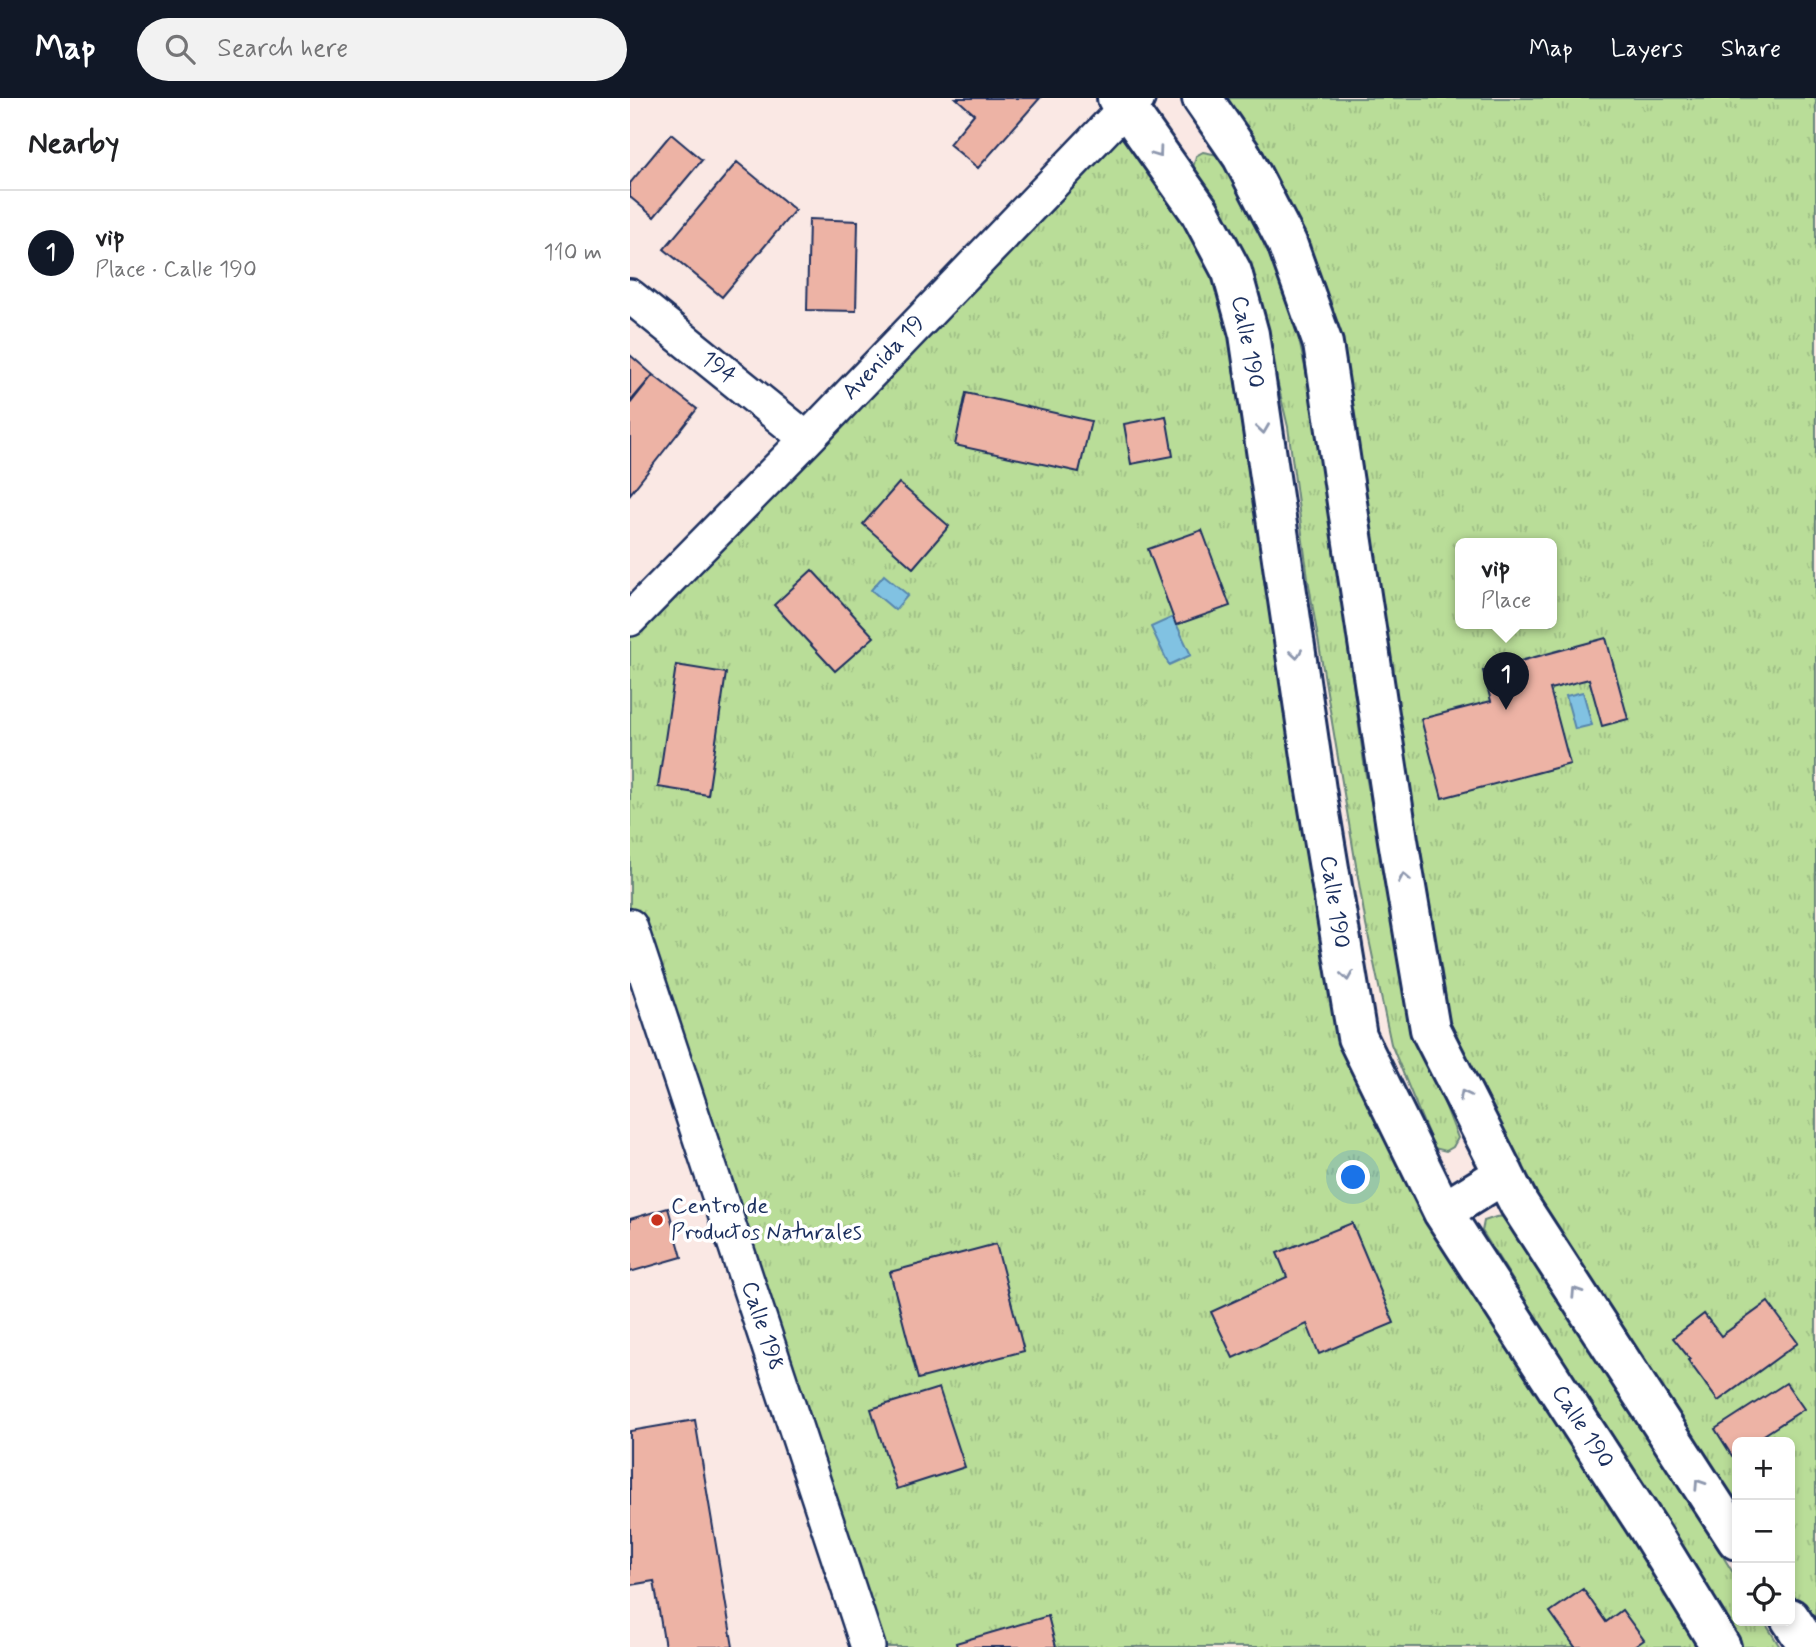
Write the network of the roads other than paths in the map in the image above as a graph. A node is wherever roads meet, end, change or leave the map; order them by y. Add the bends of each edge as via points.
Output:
1 (1202, 98) edge
2 (1127, 101) edge
3 (630, 296) edge
4 (807, 439) junction
5 (630, 619) edge
6 (630, 926) edge
7 (1504, 1174) junction
8 (1443, 1212) junction
9 (1732, 1532) edge
10 (1795, 1625) edge
11 (868, 1647) edge
12 (1721, 1647) edge
13 (1810, 1647) edge

7 -> 1 main road via 1430,1029 1323,344 1287,243 1242,156
2 - 4 street, Avenida 19
2 -> 8 main road, Calle 190 via 1200,212 1232,272 1248,334 1315,790 1357,1037
3 - 4 street, 194
4 - 5 street, Avenida 19
6 - 11 street, Calle 198
7 - 8 main road
9 -> 7 main road
8 - 12 main road, Calle 190
10 - 13 main road

